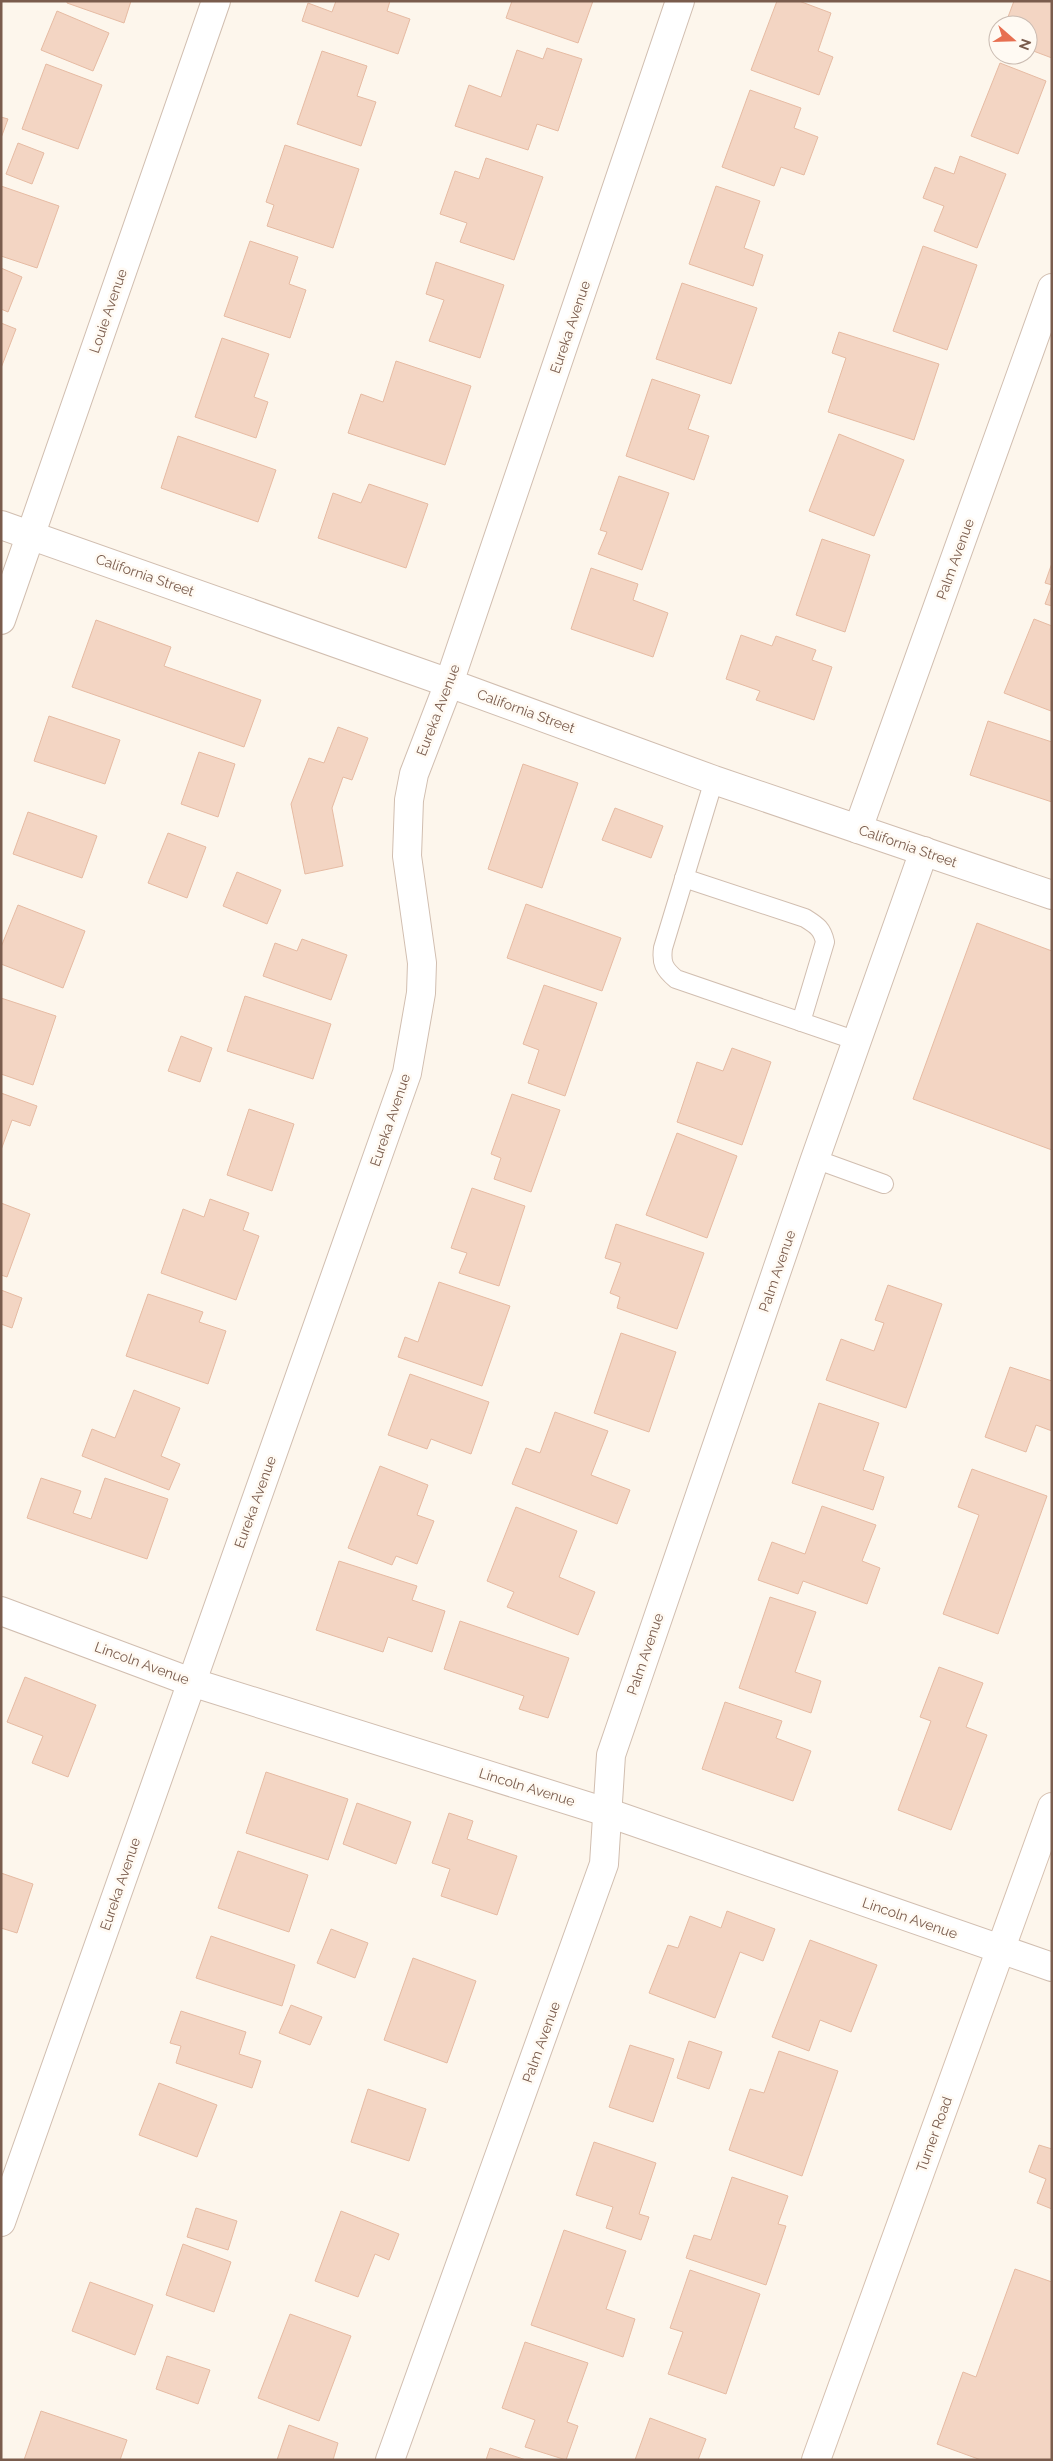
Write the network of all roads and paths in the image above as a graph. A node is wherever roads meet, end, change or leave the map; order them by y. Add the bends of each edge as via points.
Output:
1 (216, 1) edge
2 (680, 1) edge
3 (1052, 288) edge
4 (1, 525) edge
5 (30, 535) junction
6 (1, 620) edge
7 (449, 683) junction
8 (714, 780) junction
9 (858, 829) junction
10 (924, 851) junction
11 (684, 878) junction
12 (1052, 896) edge
13 (801, 1022) junction
14 (856, 1041) junction
15 (815, 1159) junction
16 (884, 1184) dead end
17 (1, 1611) edge
18 (191, 1682) junction
19 (1052, 1807) edge
20 (606, 1812) junction
21 (1001, 1949) junction
22 (1052, 1967) edge
23 (1, 2222) edge
24 (817, 2459) edge
25 (390, 2460) edge

1 - 5 street, Louie Avenue
2 - 7 street, Eureka Avenue
3 - 9 street, Palm Avenue
4 - 5 street, California Street
5 - 6 street, Louie Avenue
5 - 7 street, California Street
7 - 8 street, California Street
7 - 18 street, Eureka Avenue via 414,774 408,800 408,856 422,963 421,993 407,1073
8 - 9 street, California Street
8 - 11 lane
9 - 10 street, California Street
10 - 12 street, California Street
10 - 14 street, Palm Avenue
11 - 13 lane via 663,948 661,960 665,970 676,979
11 - 13 lane via 805,918 823,932 825,942
13 - 14 lane
14 - 15 street, Palm Avenue
15 - 16 lane
15 - 20 street, Palm Avenue via 611,1755
17 - 18 street, Lincoln Avenue
18 - 20 street, Lincoln Avenue
18 - 23 street, Eureka Avenue
19 - 21 street, Turner Road
20 - 21 street, Lincoln Avenue
20 - 25 street, Palm Avenue via 604,1864
21 - 22 street, Lincoln Avenue
21 - 24 street, Turner Road

